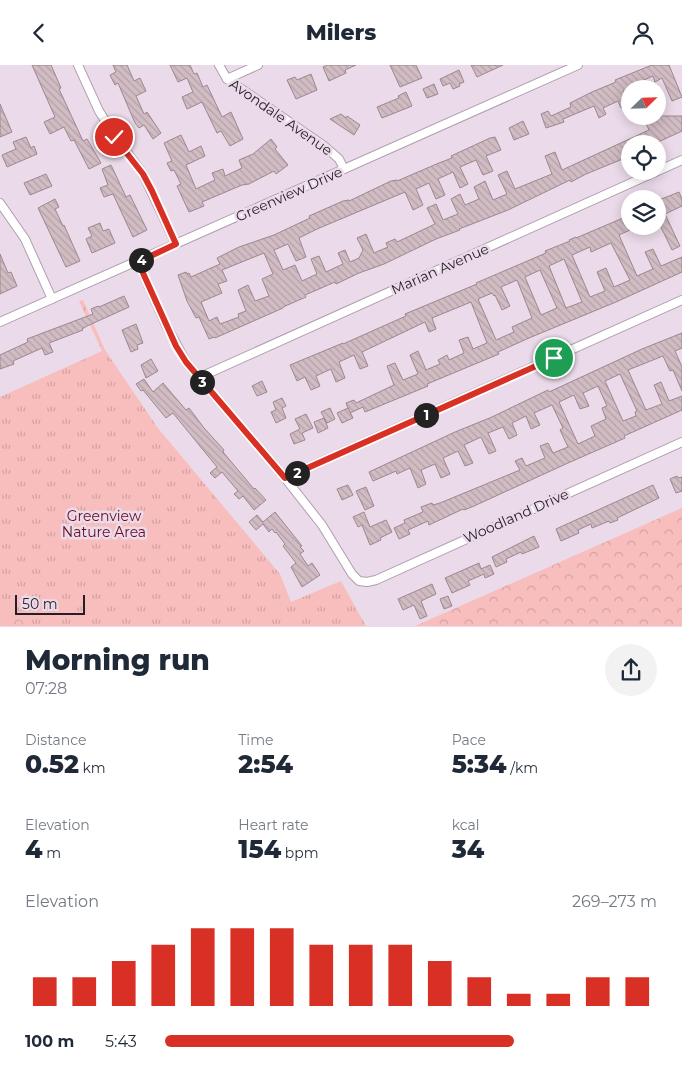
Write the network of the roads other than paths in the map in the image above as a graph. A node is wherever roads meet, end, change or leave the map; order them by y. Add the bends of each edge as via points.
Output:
1 (78, 65) edge
2 (219, 65) edge
3 (258, 65) edge
4 (578, 65) edge
5 (227, 79) junction
6 (682, 161) edge
7 (344, 169) junction
8 (0, 203) edge
9 (176, 244) junction
10 (138, 262) junction
11 (52, 299) junction
12 (682, 300) edge
13 (0, 322) edge
14 (198, 378) junction
15 (682, 441) edge
16 (285, 478) junction

1 - 9 street via 114,137 148,182
2 - 5 street, Avondale Avenue
3 - 5 street
4 - 7 street, Greenview Drive
5 - 7 street, Avondale Avenue via 323,145 339,159
6 - 14 street, Marian Avenue
7 - 9 street, Greenview Drive
8 - 11 street via 25,239
9 - 10 street, Greenview Drive
10 - 11 street, Greenview Drive
10 - 14 street via 176,346
11 - 13 street, Greenview Drive
12 - 16 street
14 - 16 street
15 - 16 street, Woodland Drive via 367,582 359,581 352,574 322,525

